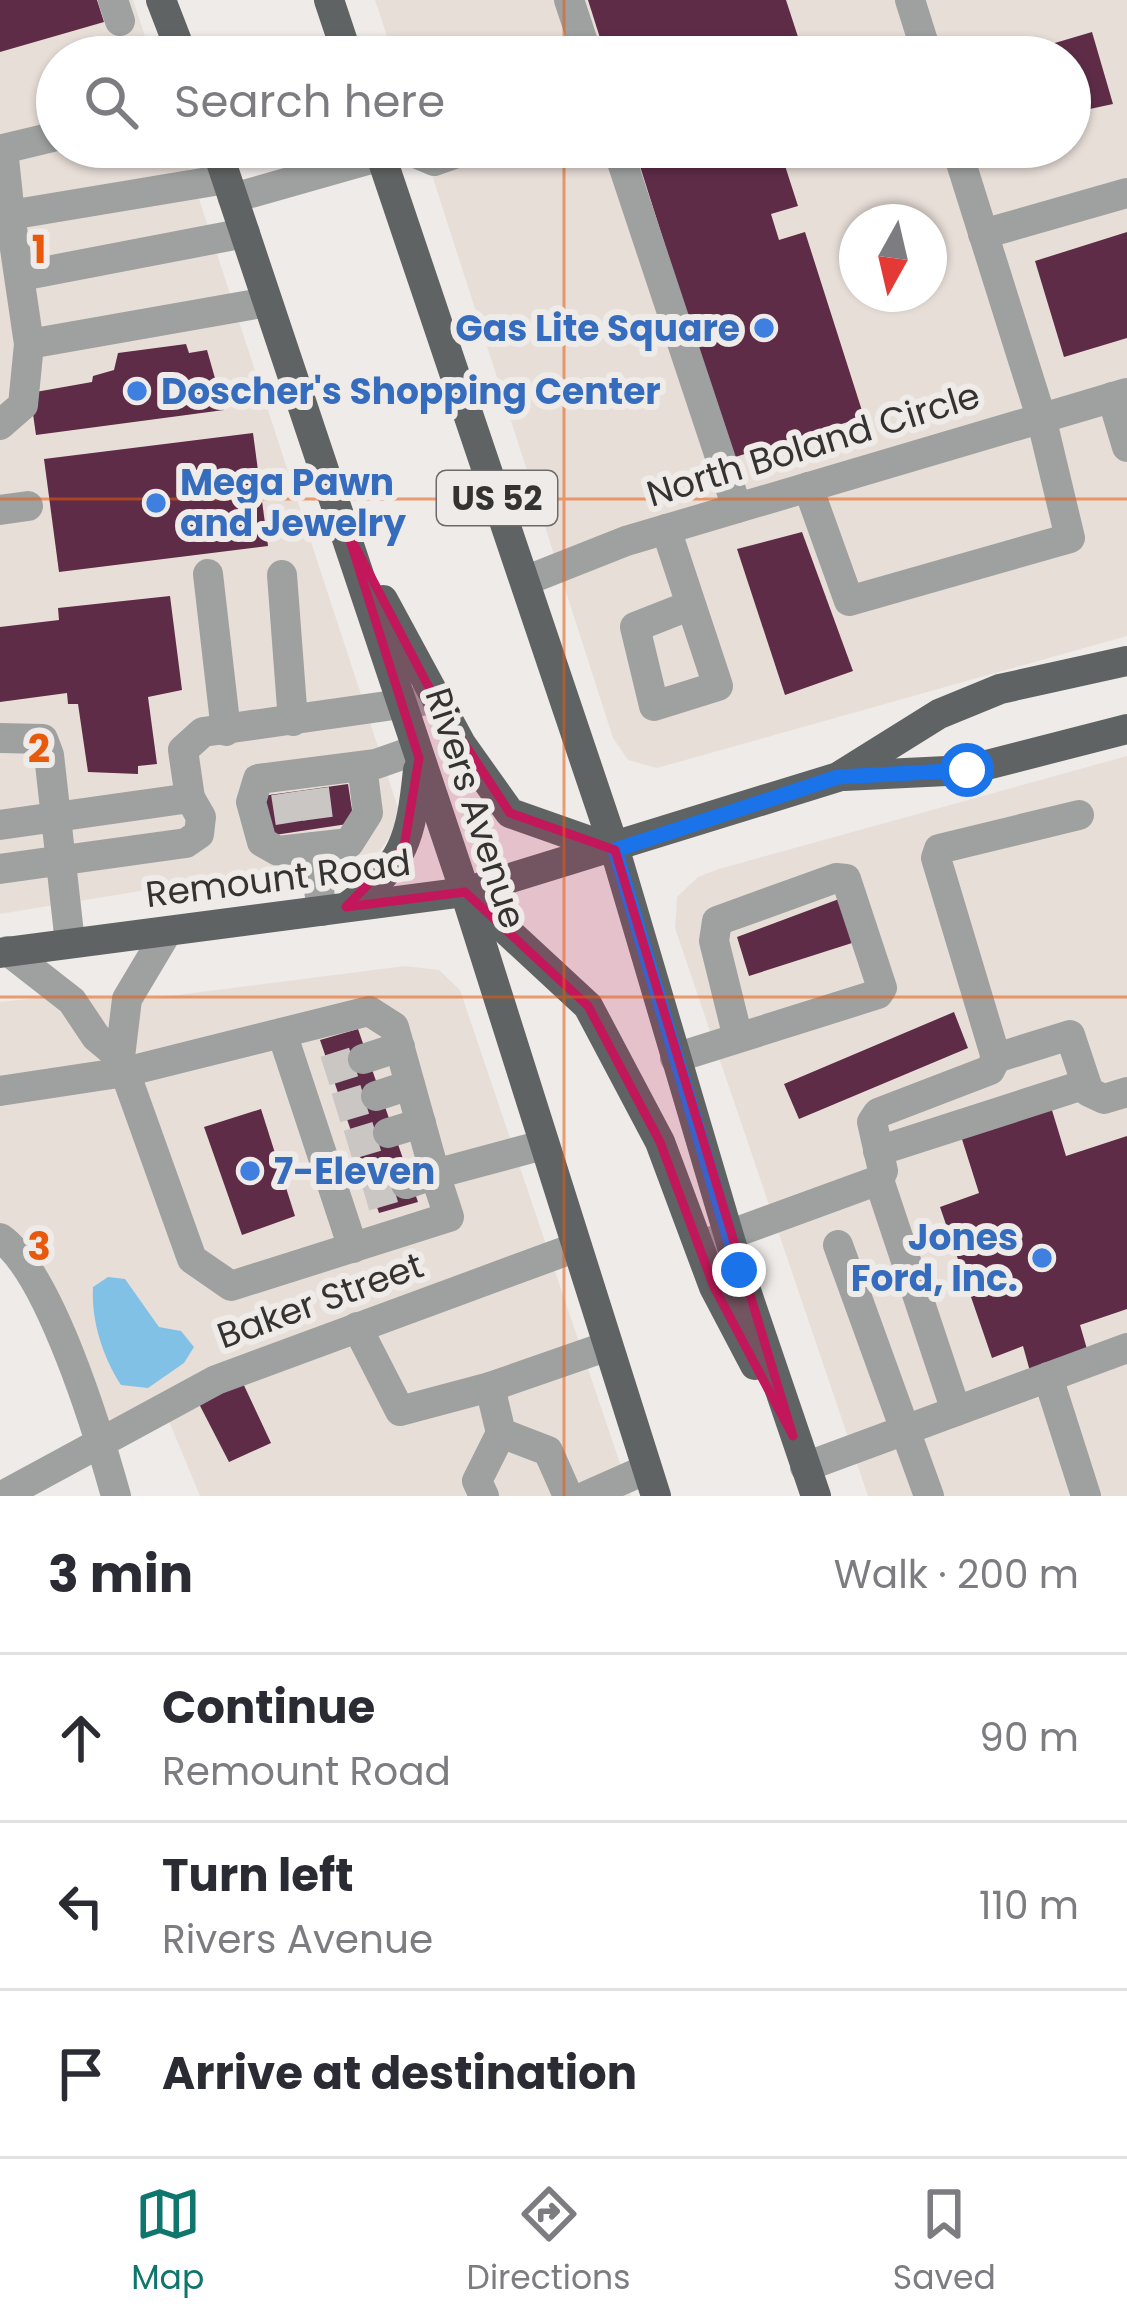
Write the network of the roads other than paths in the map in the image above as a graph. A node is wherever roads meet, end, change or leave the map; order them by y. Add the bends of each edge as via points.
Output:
1 (161, 0) edge
2 (329, 0) edge
3 (569, 0) edge
4 (910, 0) edge
5 (175, 36) edge
6 (341, 36) edge
7 (581, 36) edge
8 (921, 36) edge
9 (36, 141) edge
10 (223, 168) edge
11 (322, 168) edge
12 (385, 168) edge
13 (624, 168) edge
14 (963, 168) edge
15 (230, 188) junction
16 (1127, 193) edge
17 (10, 215) junction
18 (245, 233) junction
19 (983, 234) junction
20 (21, 276) junction
21 (267, 302) junction
22 (29, 344) junction
23 (1120, 395) edge
24 (1041, 417) junction
25 (0, 425) edge
26 (1127, 447) edge
27 (808, 487) junction
28 (736, 508) junction
29 (666, 529) junction
30 (347, 531) junction
31 (208, 574) dead end
32 (282, 575) dead end
33 (525, 581) junction
34 (691, 605) dead end
35 (1127, 661) edge
36 (435, 699) junction
37 (400, 706) junction
38 (293, 721) junction
39 (1127, 729) edge
40 (226, 731) junction
41 (0, 738) edge
42 (418, 754) junction
43 (362, 766) junction
44 (838, 777) junction
45 (190, 798) junction
46 (1079, 814) dead end
47 (58, 818) junction
48 (0, 825) edge
49 (307, 840) junction
50 (615, 850) junction
51 (62, 861) junction
52 (0, 869) edge
53 (465, 892) junction
54 (334, 909) junction
55 (167, 932) junction
56 (70, 944) junction
57 (4, 952) edge
58 (282, 1033) junction
59 (738, 1038) junction
60 (400, 1047) junction
61 (675, 1058) junction
62 (995, 1058) junction
63 (363, 1059) tunnel mouth
64 (123, 1065) junction
65 (1087, 1084) junction
66 (410, 1085) junction
67 (0, 1091) edge
68 (1127, 1092) edge
69 (376, 1096) tunnel mouth
70 (421, 1123) junction
71 (388, 1133) tunnel mouth
72 (542, 1145) junction
73 (879, 1166) junction
74 (421, 1179) junction
75 (728, 1235) junction
76 (0, 1238) edge
77 (838, 1245) dead end
78 (698, 1246) junction
79 (574, 1247) junction
80 (353, 1248) junction
81 (357, 1328) junction
82 (605, 1347) junction
83 (1127, 1348) edge
84 (1048, 1377) junction
85 (490, 1388) junction
86 (956, 1411) junction
87 (905, 1430) junction
88 (501, 1433) junction
89 (794, 1436) junction
90 (101, 1442) junction
91 (810, 1482) edge
92 (652, 1483) edge
93 (2, 1496) edge
94 (116, 1496) edge
95 (484, 1496) edge
96 (568, 1496) edge
97 (586, 1496) edge
98 (928, 1496) edge
99 (1086, 1496) edge

1 - 5 main road
2 - 6 main road
3 - 7 street
4 - 8 street
9 - 17 street via 3,149
10 - 15 main road, Rivers Avenue
11 - 15 street
12 - 33 main road, US 52
13 - 28 street
14 - 19 street
15 - 17 street
15 - 18 main road, Rivers Avenue
16 - 19 street
17 - 20 street
18 - 20 street
18 - 21 main road, Rivers Avenue
19 - 24 street
20 - 22 street
21 - 22 street
21 - 30 main road, Rivers Avenue
22 - 25 street via 23,405
23 - 24 street, North Boland Circle
23 - 26 street
24 - 27 street, North Boland Circle
24 - 27 street via 1070,538 849,601
27 - 28 street, North Boland Circle
28 - 29 street, North Boland Circle
29 - 33 street, North Boland Circle
29 - 34 street
30 - 36 main road
30 - 37 main road, Rivers Avenue
31 - 40 street
32 - 38 street
33 - 50 main road, US 52
35 - 44 main road, Remount Road via 1000,689 939,714
36 - 37 street
36 - 50 main road via 510,813
37 - 38 street
37 - 42 main road, Rivers Avenue
38 - 40 street
39 - 44 main road, Remount Road via 967,770
40 - 45 street via 202,732 184,750
41 - 47 street via 43,739
42 - 43 street
42 - 53 main road, Rivers Avenue
42 - 54 main road via 404,847 380,883
43 - 49 street via 362,829 349,843
43 - 49 street via 299,782 258,779 251,802 262,842 269,850
44 - 50 main road, Remount Road
45 - 47 street
45 - 51 street via 201,817 199,834 186,843
46 - 62 street via 939,849
47 - 48 street
47 - 51 street
49 - 54 street
50 - 53 main road, Remount Road
50 - 61 main road, US 52
51 - 52 street
51 - 56 street
53 - 54 main road, Remount Road
53 - 72 main road, Rivers Avenue
53 - 78 main road via 588,1006 660,1142
54 - 55 main road, Remount Road
55 - 56 main road, Remount Road
55 - 64 street via 128,999
56 - 57 main road, Remount Road
57 - 64 street via 72,1001
58 - 60 street via 368,1011 394,1027
58 - 64 street
58 - 80 street via 311,1076 351,1200
59 - 59 street via 882,988 846,879 717,921 714,941
59 - 61 street
60 - 63 street
60 - 66 street
61 - 75 main road, US 52
62 - 65 street via 1070,1036
62 - 73 street via 990,1070 878,1113 872,1121
64 - 67 street
64 - 80 street via 192,1259 231,1286
65 - 68 street via 1104,1099
65 - 73 street
66 - 69 street
66 - 70 street
70 - 71 street
70 - 74 street
72 - 74 street
72 - 79 main road, Rivers Avenue
73 - 75 street
73 - 86 street
74 - 80 street via 449,1217
75 - 78 street
75 - 89 main road, US 52
76 - 90 street via 27,1261
77 - 87 street
78 - 89 main road
79 - 81 street, Baker Street
79 - 82 main road, Rivers Avenue
81 - 85 street via 400,1411
81 - 90 street, Baker Street via 216,1380
82 - 85 street
82 - 92 main road, Rivers Avenue
83 - 84 street
84 - 86 street
84 - 99 street
85 - 88 street
86 - 87 street
87 - 91 street
87 - 98 street
88 - 95 street via 477,1481
88 - 96 street via 548,1450
89 - 91 main road, US 52
90 - 93 street, Baker Street
90 - 94 street
92 - 97 street

